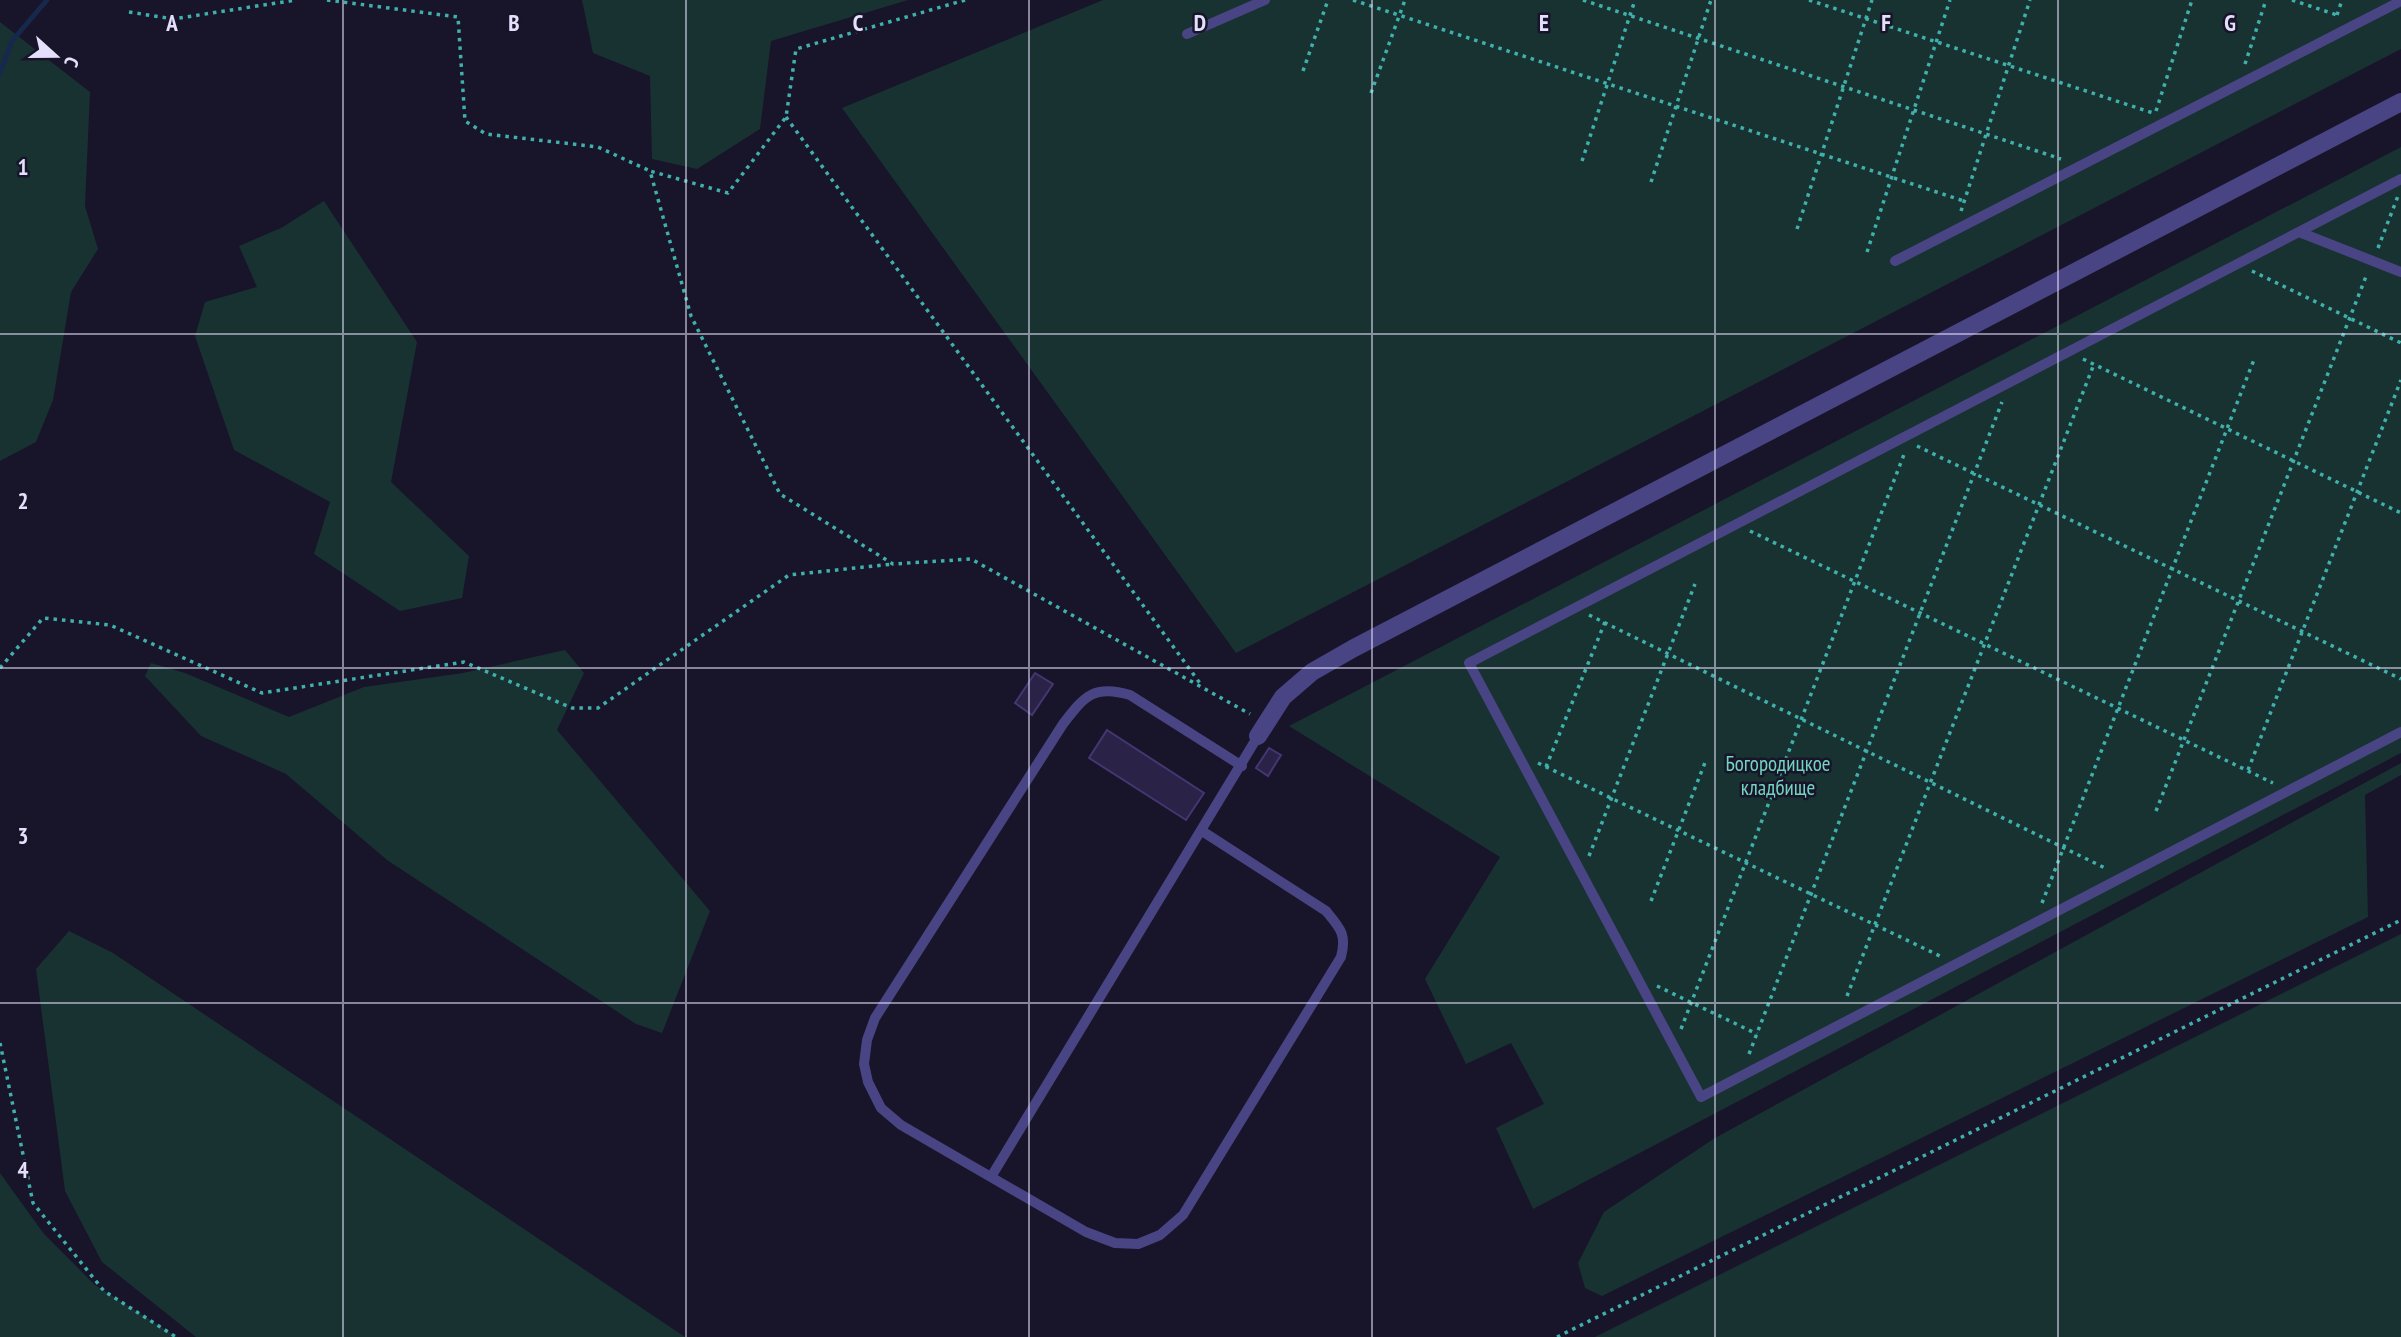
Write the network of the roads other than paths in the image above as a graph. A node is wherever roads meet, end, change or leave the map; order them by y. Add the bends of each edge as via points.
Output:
1 (1265, 0) edge
2 (2401, 1) edge
3 (1187, 34) dead end
4 (2401, 102) edge
5 (2401, 179) edge
6 (2299, 232) junction
7 (1895, 261) dead end
8 (2401, 272) edge
9 (1262, 730) joint
10 (2401, 732) edge
11 (1242, 766) junction
12 (1202, 831) junction
13 (991, 1177) junction

1 - 3 lane
2 - 7 lane
4 - 9 street via 1354,648 1312,672 1283,697
5 - 6 lane
6 - 8 lane
6 - 10 lane via 1469,663 1701,1097
9 - 11 lane
11 - 12 lane
11 - 13 lane via 1130,695 1098,691 1082,699 874,1018 864,1064 881,1108 901,1125
12 - 13 lane
12 - 13 lane via 1325,911 1345,942 1341,957 1182,1215 1160,1234 1138,1244 1115,1243 1086,1232

